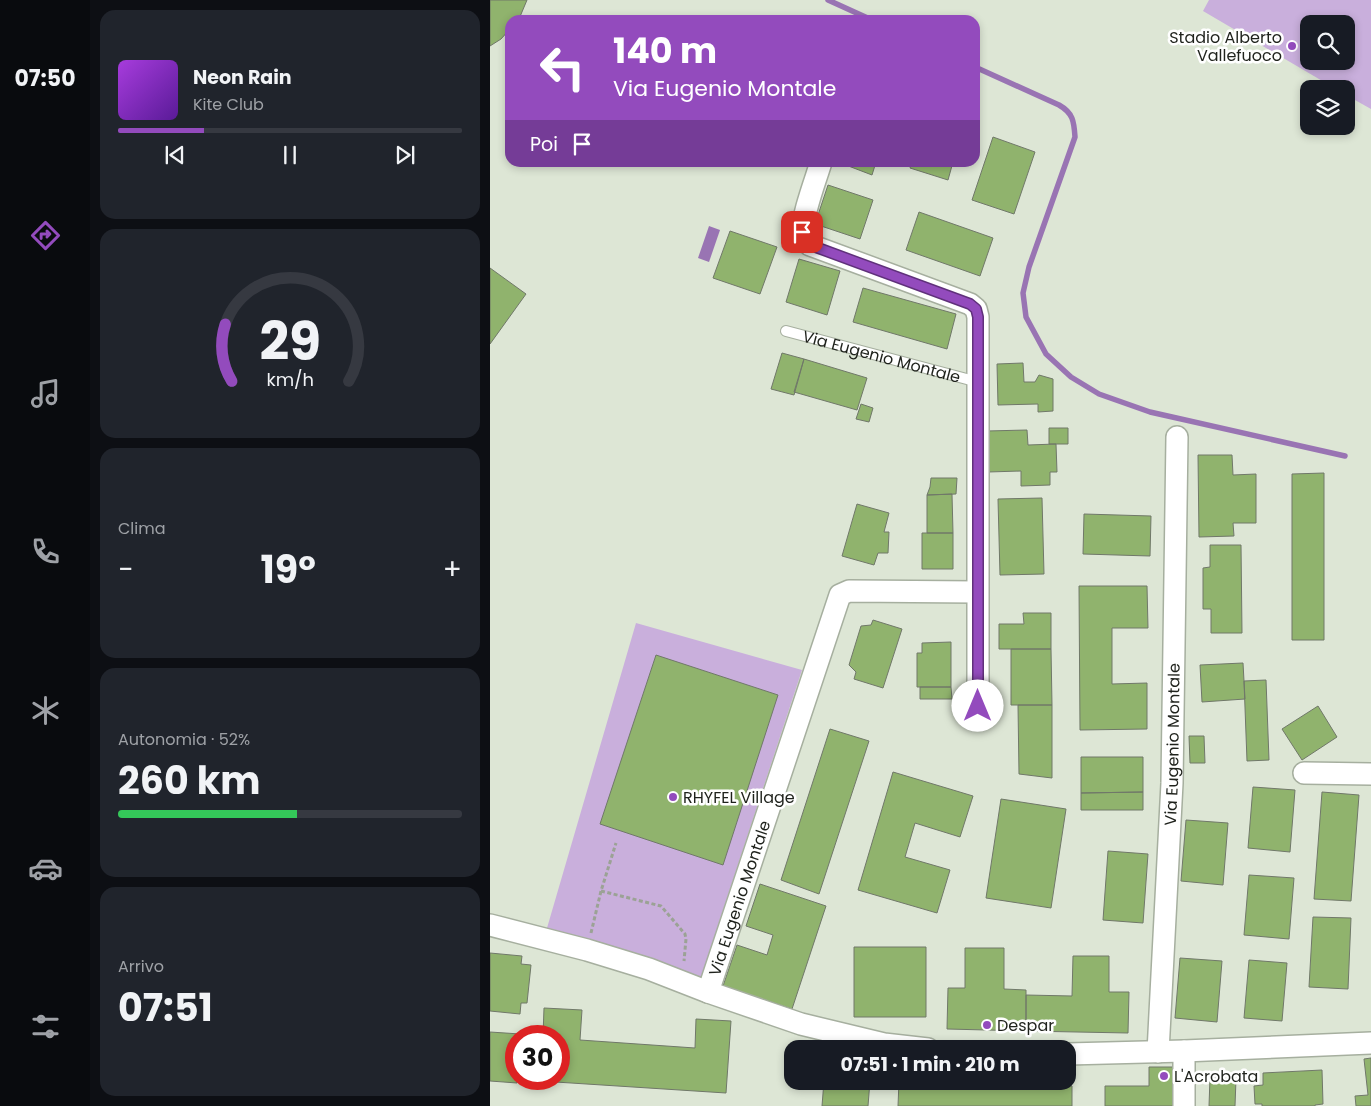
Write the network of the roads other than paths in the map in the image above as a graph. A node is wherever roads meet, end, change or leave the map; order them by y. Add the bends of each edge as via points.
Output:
1 (820, 167) edge
2 (786, 331) dead end
3 (978, 382) junction
4 (1178, 438) dead end
5 (977, 592) junction
6 (978, 706) dead end
7 (1304, 773) dead end
8 (1371, 774) edge
9 (490, 925) edge
10 (708, 992) junction
11 (867, 1040) edge
12 (1371, 1043) edge
13 (1184, 1051) junction
14 (1158, 1052) junction
15 (1076, 1054) edge
16 (1184, 1106) edge

1 - 3 street, Via Eugenio Montale via 804,222 804,238 810,245 970,304 978,317
2 - 3 lane, Via Eugenio Montale
3 - 5 street, Via Eugenio Montale
4 - 14 street, Via Eugenio Montale via 1172,783
5 - 6 street, Via Eugenio Montale
5 - 10 street, Via Eugenio Montale via 849,590 840,595
7 - 8 street
9 - 10 street, Via Eugenio Montale via 649,969
10 - 11 street, Via Eugenio Montale via 801,1024
12 - 13 street
13 - 14 street
13 - 16 street
14 - 15 street

